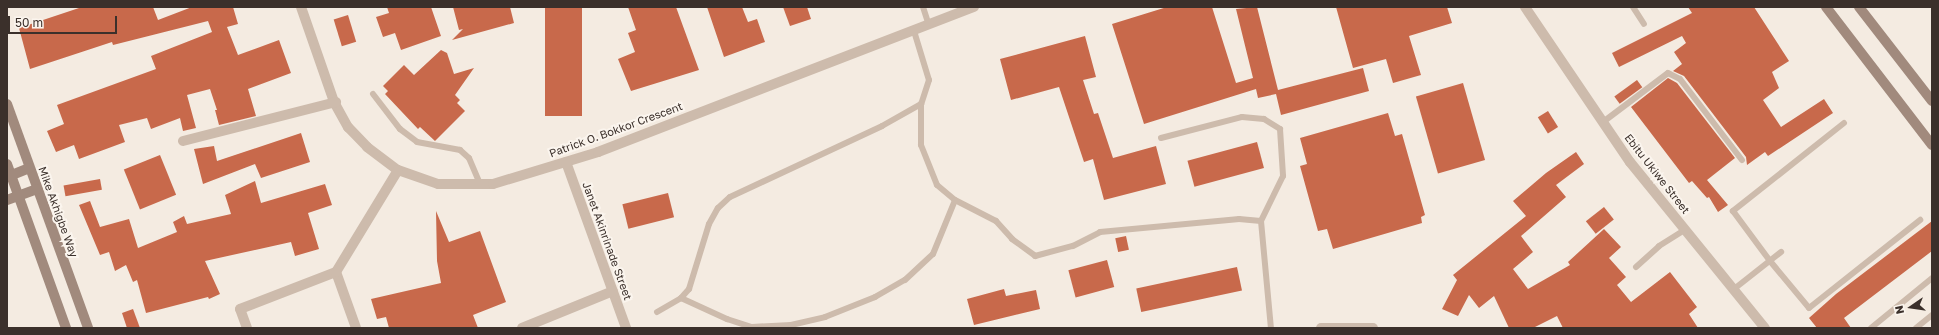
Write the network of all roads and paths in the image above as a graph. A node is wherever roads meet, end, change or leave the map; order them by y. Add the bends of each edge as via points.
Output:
1 (302, 7) edge
2 (923, 7) edge
3 (974, 7) edge
4 (1526, 7) edge
5 (1633, 7) edge
6 (1826, 7) edge
7 (1859, 7) edge
8 (1644, 24) dead end
9 (929, 25) junction
10 (914, 30) junction
11 (373, 94) dead end
12 (1932, 101) edge
13 (336, 102) junction
14 (7, 104) edge
15 (921, 104) junction
16 (1603, 122) junction
17 (1844, 123) dead end
18 (1161, 138) dead end
19 (183, 141) dead end
20 (1932, 145) edge
21 (1742, 160) dead end
22 (566, 162) junction
23 (7, 164) edge
24 (29, 168) junction
25 (398, 170) junction
26 (9, 176) edge
27 (480, 184) junction
28 (37, 190) junction
29 (19, 196) junction
30 (7, 200) edge
31 (956, 200) junction
32 (1920, 220) dead end
33 (1261, 221) junction
34 (1685, 230) junction
35 (1781, 252) dead end
36 (1770, 261) junction
37 (1636, 267) dead end
38 (336, 272) junction
39 (1932, 278) edge
40 (1734, 289) junction
41 (613, 291) junction
42 (681, 298) junction
43 (657, 312) dead end
44 (1932, 315) edge
45 (66, 328) edge
46 (88, 328) edge
47 (247, 328) edge
48 (356, 328) edge
49 (522, 328) edge
50 (626, 328) edge
51 (1271, 328) edge
52 (1321, 328) edge
53 (1373, 328) edge
54 (1765, 328) edge
55 (1870, 328) edge
56 (1916, 328) edge

1 - 13 street, Patrick O. Bokkor Crescent
2 - 9 lane
3 - 9 street, Patrick O. Bokkor Crescent
4 - 16 street, Ebitu Ukiwe Street
5 - 8 lane
6 - 20 street
7 - 12 street
9 - 10 street, Patrick O. Bokkor Crescent
10 - 15 lane via 929,80
10 - 22 street, Patrick O. Bokkor Crescent
11 - 27 lane via 400,129 417,142 460,150 469,158
13 - 19 street
13 - 25 street, Patrick O. Bokkor Crescent via 348,127 367,147
14 - 24 street, Mike Akhigbe Way
15 - 31 lane via 921,145 937,185
15 - 42 lane via 882,126 730,197 718,208 708,224 689,289
16 - 21 lane via 1668,73 1680,79
16 - 34 street, Ebitu Ukiwe Street via 1630,162
17 - 36 lane via 1733,211
18 - 33 lane via 1242,117 1264,118 1280,129 1283,176
22 - 27 street, Patrick O. Bokkor Crescent via 493,184
22 - 41 street, Janet Akinrinade Street
23 - 26 street
24 - 26 street
24 - 28 street, Mike Akhigbe Way
25 - 27 street, Patrick O. Bokkor Crescent via 438,184
25 - 38 street
26 - 29 street
28 - 29 street
28 - 46 street, Mike Akhigbe Way
29 - 30 street
29 - 45 street
31 - 33 lane via 996,221 1012,239 1035,256 1073,246 1100,232 1239,219
31 - 42 lane via 932,254 905,280 875,297 825,317 791,325 752,327 727,319
32 - 36 lane via 1809,308
33 - 51 lane
34 - 37 lane via 1658,246
34 - 40 street, Ebitu Ukiwe Street
35 - 36 lane
36 - 40 lane
38 - 47 street via 240,309
38 - 48 street
39 - 55 lane
40 - 54 street, Ebitu Ukiwe Street
41 - 49 street
41 - 50 street, Janet Akinrinade Street
42 - 43 lane
44 - 56 lane
52 - 53 street

